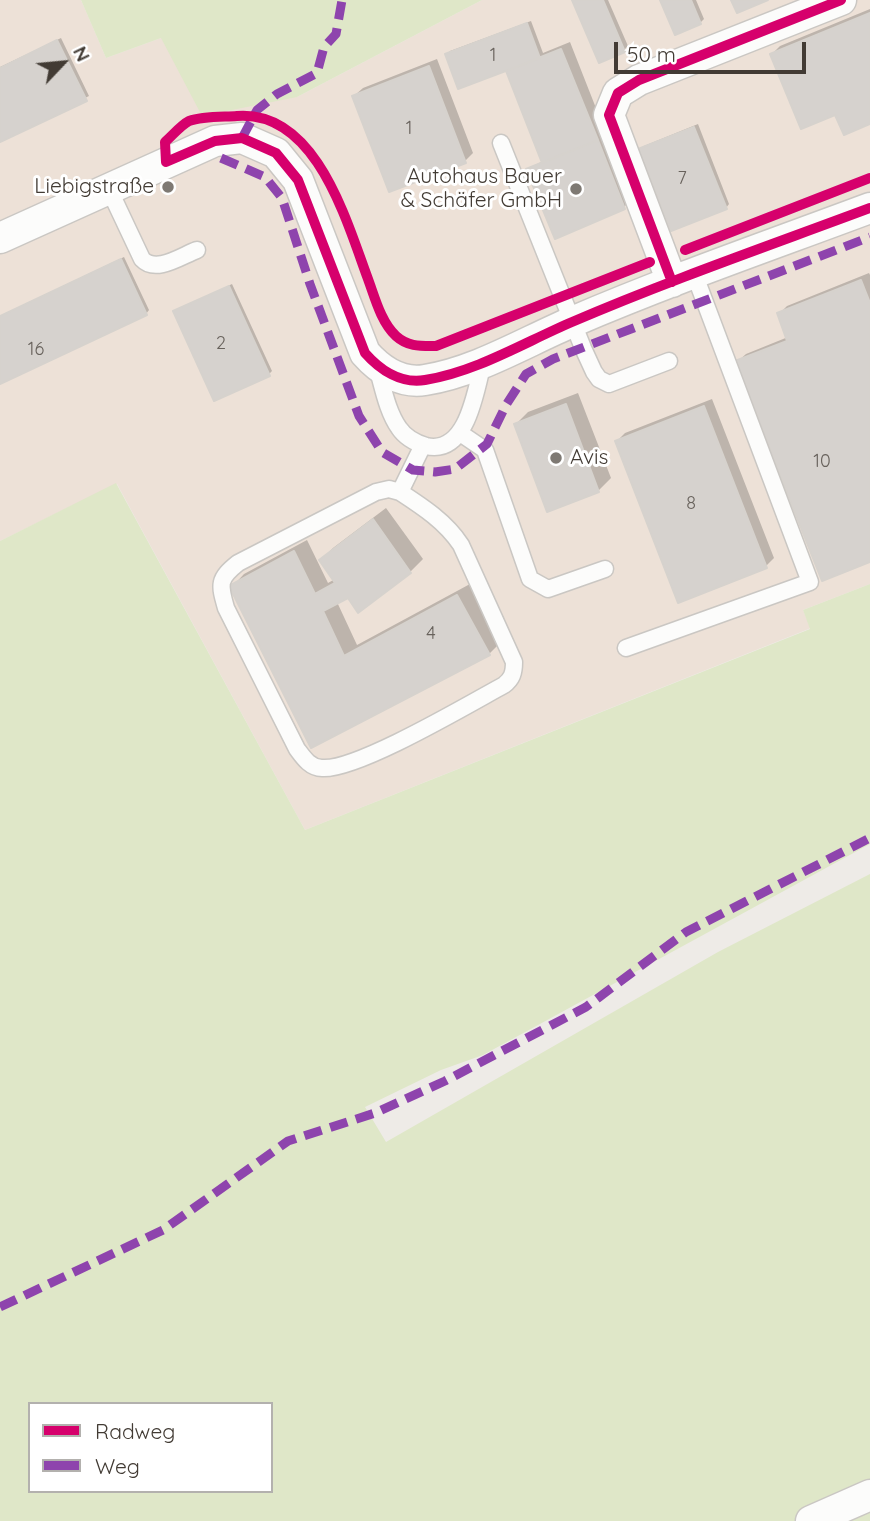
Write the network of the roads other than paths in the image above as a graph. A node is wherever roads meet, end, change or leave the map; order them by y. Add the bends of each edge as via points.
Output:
1 (841, 0) edge
2 (501, 143) dead end
3 (109, 189) junction
4 (870, 208) edge
5 (0, 237) edge
6 (197, 250) dead end
7 (683, 277) junction
8 (572, 322) junction
9 (668, 361) dead end
10 (483, 362) junction
11 (377, 368) junction
12 (460, 433) junction
13 (423, 445) junction
14 (400, 492) junction
15 (605, 569) dead end
16 (626, 648) dead end
17 (870, 1495) edge
18 (811, 1521) edge

1 - 7 street via 639,80 618,93 609,116
2 - 8 lane
3 - 5 street
3 - 6 lane via 148,265
3 - 11 street via 215,141 242,138 276,153 298,180 365,353
4 - 7 street
7 - 8 street
7 - 16 lane via 810,582
8 - 9 lane via 594,372 609,384
8 - 10 street
10 - 11 street via 423,381 405,380
10 - 12 lane
11 - 13 lane via 400,430
12 - 13 lane via 436,448
12 - 15 lane via 485,450 530,579 548,589
13 - 14 lane
14 - 14 lane via 451,530 461,545 514,662 514,672 504,685 437,721 348,764 321,768 308,763 297,749 226,607 220,589 224,575 238,563 376,492
17 - 18 street

